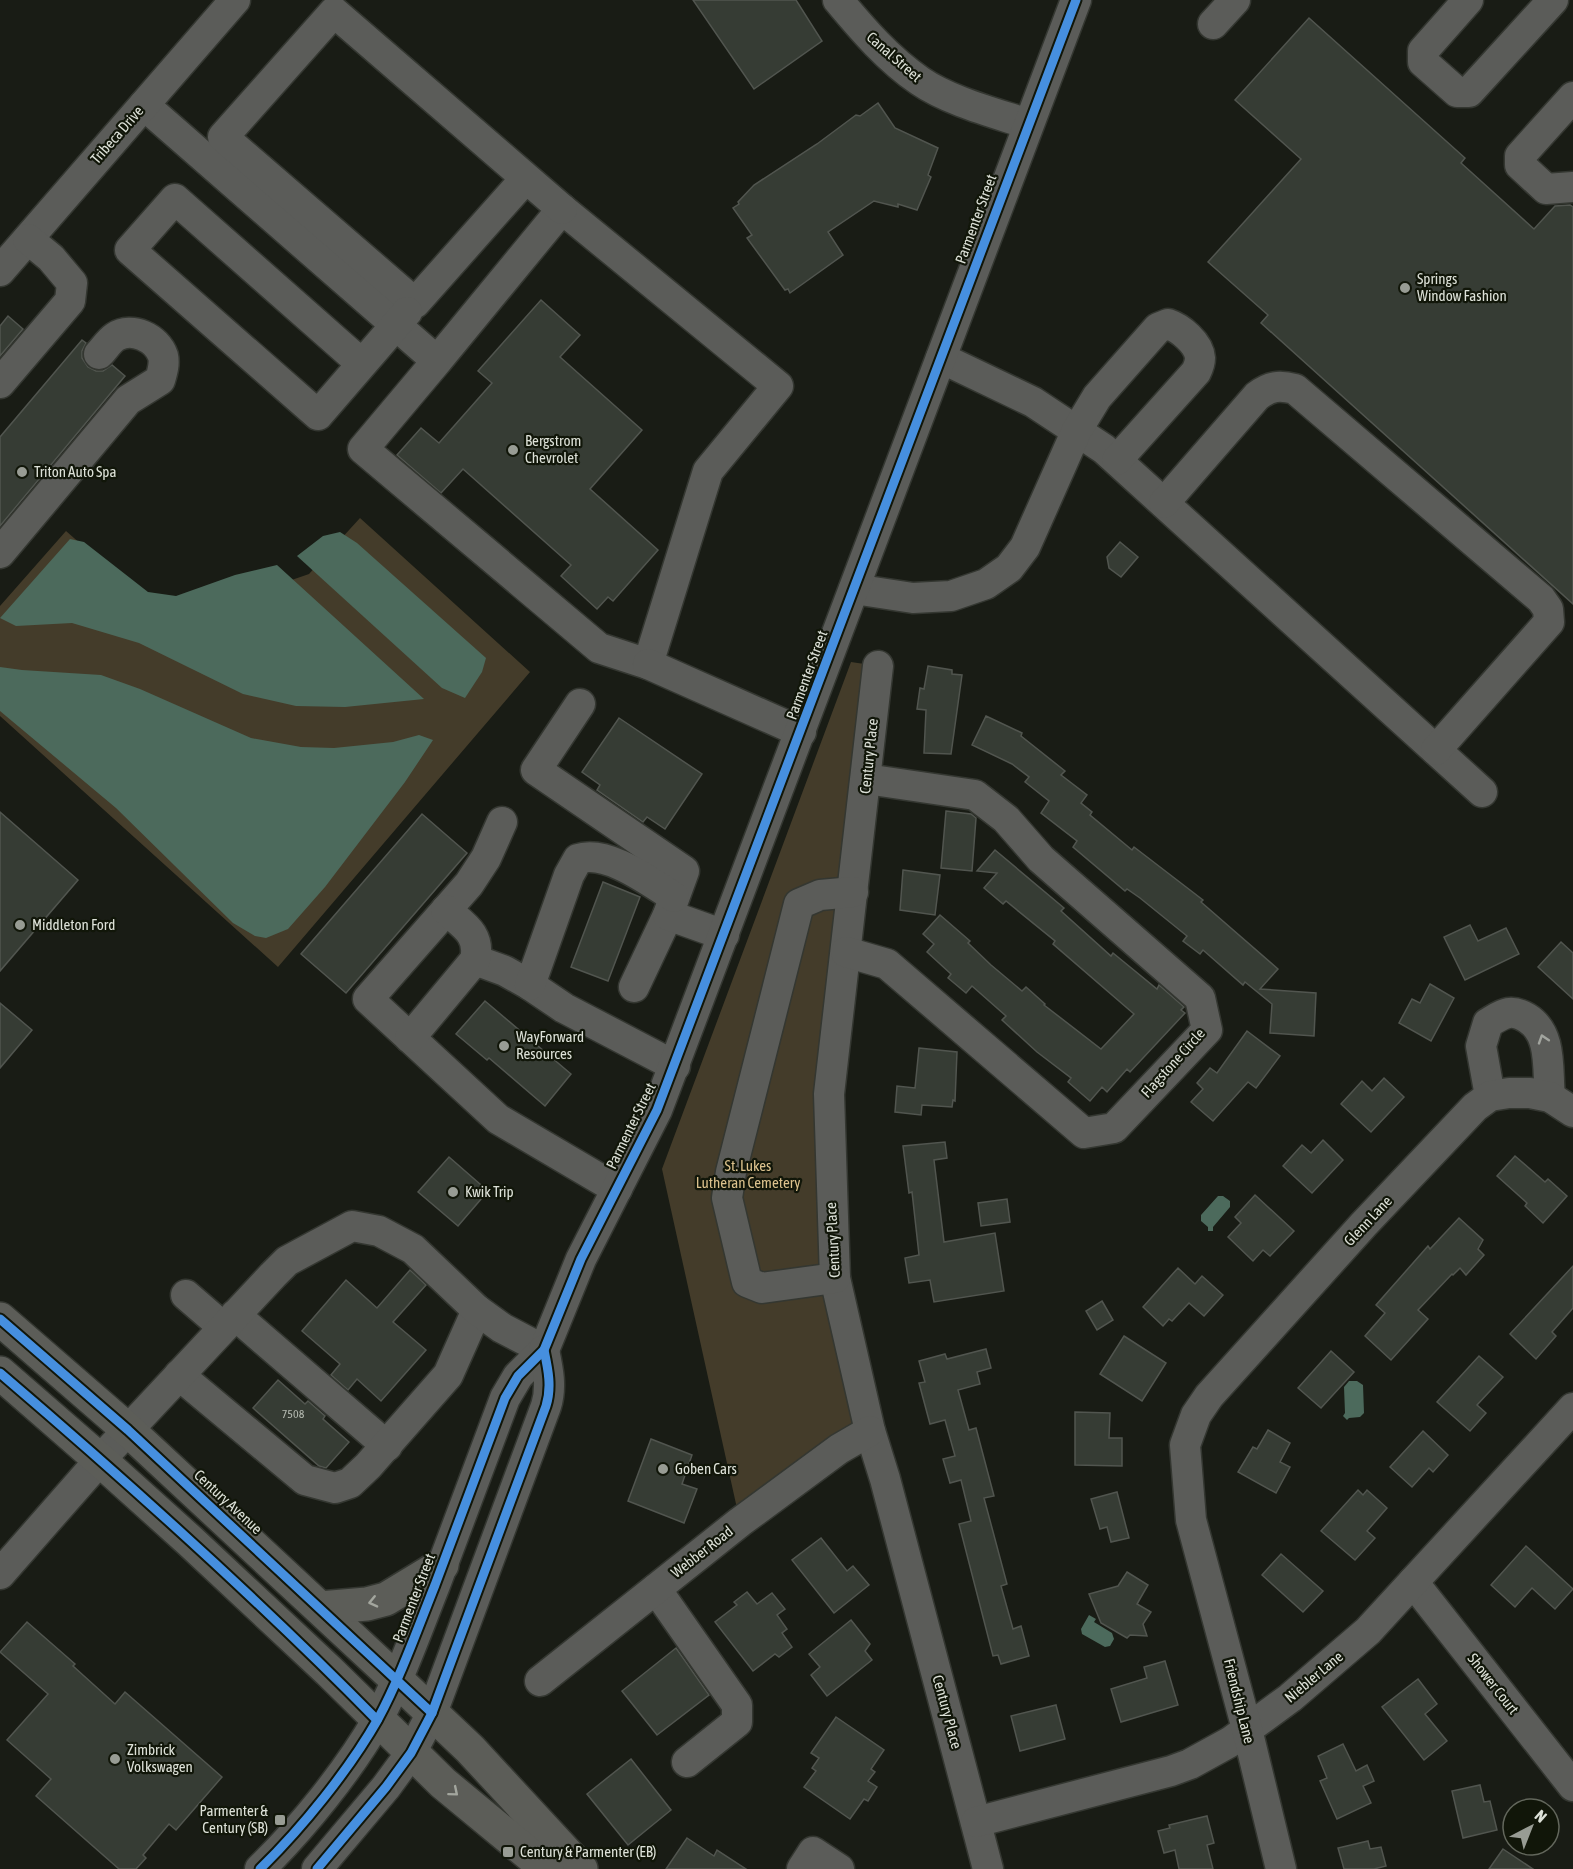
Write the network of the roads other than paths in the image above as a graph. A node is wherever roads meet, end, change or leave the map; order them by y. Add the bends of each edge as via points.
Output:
1 (235, 0) edge
2 (838, 0) edge
3 (1076, 0) edge
4 (1235, 0) edge
5 (1468, 0) edge
6 (1553, 0) edge
7 (1214, 24) dead end
8 (1573, 97) edge
9 (144, 105) junction
10 (1028, 124) junction
11 (526, 178) junction
12 (1573, 187) edge
13 (562, 208) junction
14 (28, 239) junction
15 (0, 271) edge
16 (416, 303) junction
17 (396, 325) junction
18 (99, 354) dead end
19 (941, 358) junction
20 (437, 361) junction
21 (362, 364) junction
22 (0, 383) edge
23 (1077, 430) junction
24 (1117, 460) junction
25 (1164, 503) junction
26 (0, 554) edge
27 (854, 589) junction
28 (648, 664) junction
29 (878, 666) dead end
30 (580, 704) dead end
31 (801, 732) junction
32 (1436, 750) junction
33 (866, 779) junction
34 (1482, 792) dead end
35 (502, 822) dead end
36 (853, 892) junction
37 (671, 906) junction
38 (446, 910) junction
39 (724, 935) junction
40 (846, 952) junction
41 (475, 960) junction
42 (530, 985) junction
43 (634, 987) dead end
44 (410, 1038) junction
45 (675, 1066) junction
46 (1490, 1096) junction
47 (1562, 1104) edge
48 (617, 1189) junction
49 (834, 1278) junction
50 (186, 1295) dead end
51 (477, 1310) junction
52 (0, 1319) edge
53 (229, 1321) junction
54 (544, 1350) junction
55 (0, 1373) edge
56 (179, 1375) junction
57 (1573, 1408) edge
58 (128, 1430) junction
59 (870, 1431) junction
60 (387, 1446) junction
61 (100, 1460) junction
62 (1195, 1533) joint
63 (442, 1565) junction
64 (0, 1574) edge
65 (1413, 1582) junction
66 (656, 1589) junction
67 (320, 1608) junction
68 (397, 1680) junction
69 (540, 1681) dead end
70 (432, 1713) junction
71 (377, 1720) junction
72 (1247, 1729) junction
73 (411, 1753) junction
74 (687, 1762) dead end
75 (1573, 1786) edge
76 (976, 1822) junction
77 (260, 1869) edge
78 (317, 1869) edge
79 (547, 1869) edge
80 (581, 1869) edge
81 (802, 1869) edge
82 (839, 1869) edge
83 (988, 1869) edge
84 (1281, 1869) edge

1 - 9 street, Tribeca Drive
2 - 10 street, Canal Street via 876,45 922,82 968,105
3 - 10 street, Parmenter Street
4 - 7 street
5 - 6 street via 1424,51 1423,62 1457,93 1469,92
8 - 12 street via 1520,156 1520,165 1546,189
9 - 14 street, Tribeca Drive
9 - 17 street
10 - 19 street, Parmenter Street
11 - 13 street
11 - 16 street
11 - 16 street via 334,12 223,137
13 - 20 street
13 - 28 street via 778,386 708,471
14 - 15 street, Tribeca Drive
14 - 22 street via 72,283 70,301
16 - 17 street
17 - 20 street
17 - 21 street
18 - 26 street via 116,336 132,332 144,336 163,357 160,380 128,400
19 - 23 street via 1033,402
19 - 27 street, Parmenter Street
20 - 28 street via 363,448 599,648
21 - 21 street via 318,415 130,250 175,199
23 - 24 street
23 - 24 street via 1097,398 1158,328 1168,324 1176,327 1194,344 1200,358 1197,372
23 - 27 street via 1025,547 1009,568 986,584 933,598
24 - 25 street
25 - 32 street
25 - 32 street via 1257,396 1267,388 1295,389 1541,599 1550,622
27 - 31 street, Parmenter Street
28 - 31 street
29 - 33 street, Century Place
30 - 37 street via 536,770 684,871
31 - 39 street, Parmenter Street
32 - 34 street
33 - 36 street, Century Place
33 - 40 street, Flagstone Circle via 975,795 1005,819 1041,859 1200,998 1207,1030 1114,1128 1084,1133 887,964
35 - 38 street via 486,858
36 - 40 street, Century Place
36 - 49 street via 819,896 799,904 727,1198 747,1282 762,1288
37 - 39 street
37 - 42 street via 636,874 604,858 578,859
37 - 43 street
38 - 41 street via 476,940
38 - 44 street via 368,999
39 - 45 street, Parmenter Street
40 - 49 street, Century Place via 829,1094
41 - 42 street
41 - 44 street
42 - 45 street via 564,1008
44 - 48 street via 498,1119
45 - 48 street, Parmenter Street via 646,1136
46 - 47 street via 1530,1093
47 -> 46 street via 1545,1040 1537,1024 1518,1013 1504,1014 1488,1023 1481,1046
46 - 62 street, Glenn Lane via 1364,1224 1196,1415 1185,1444
48 - 54 street, Parmenter Street via 581,1259
49 - 59 street, Century Place
50 - 53 street
51 - 53 street via 413,1249 379,1231 352,1226 287,1261
51 - 54 street
51 - 60 street via 448,1375
52 - 58 main road, Century Avenue
53 - 56 street
53 - 60 street
54 - 63 street, Parmenter Street via 508,1392
54 - 70 street via 550,1394
55 - 61 main road
56 - 58 street
56 - 60 street via 305,1480 335,1488 350,1483
57 - 65 street, Niebler Lane
58 - 61 street
58 - 67 main road, Century Avenue
59 - 66 street, Webber Road via 749,1515
59 - 76 street, Century Place
61 - 64 street
61 - 71 main road
62 - 72 street, Friendship Lane
63 -> 67 main road via 386,1599
63 - 68 street, Parmenter Street
65 - 72 street, Niebler Lane via 1368,1631
65 - 75 street, Shower Court
66 - 69 street, Webber Road
66 - 74 street via 737,1705 737,1722
67 - 68 main road, Century Avenue
68 - 70 main road, Century Avenue
68 - 71 street, Parmenter Street
70 - 73 street
70 - 80 main road, Century Avenue
71 - 73 main road
71 - 77 street, Parmenter Street via 289,1841
72 - 76 street, Niebler Lane via 1230,1742 1171,1771
72 - 84 street, Friendship Lane
73 - 78 street
73 -> 79 main road
76 - 83 street, Century Place
81 - 82 street via 813,1852

